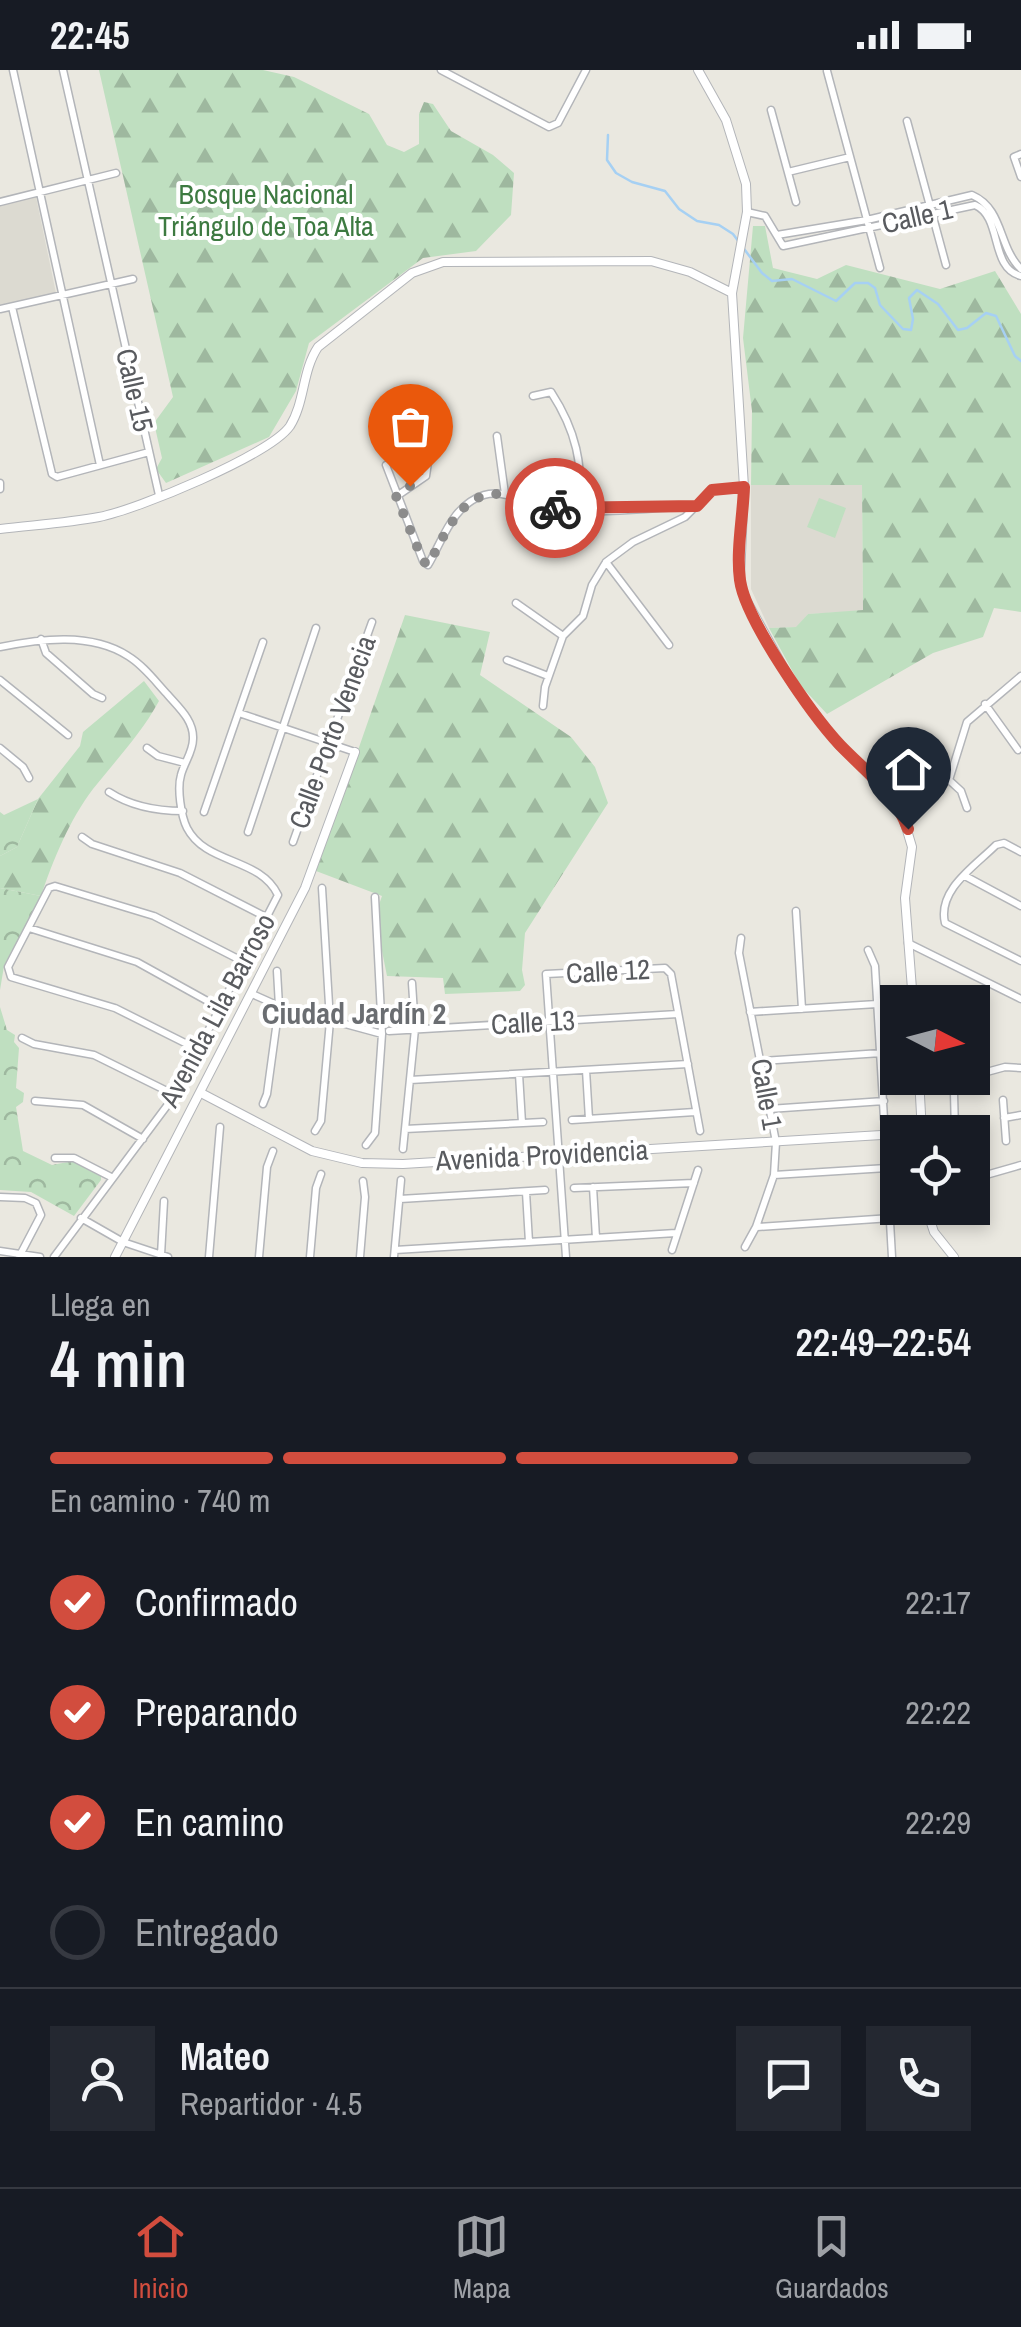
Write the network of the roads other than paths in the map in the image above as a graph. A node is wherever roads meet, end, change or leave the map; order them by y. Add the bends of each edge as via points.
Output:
1 (13, 70) edge
2 (63, 70) edge
3 (441, 70) edge
4 (586, 70) edge
5 (698, 70) edge
6 (827, 71) edge
7 (771, 110) dead end
8 (907, 121) dead end
9 (1021, 154) edge
10 (850, 157) junction
11 (788, 172) junction
12 (116, 173) dead end
13 (1021, 178) edge
14 (87, 180) junction
15 (41, 192) junction
16 (0, 202) edge
17 (796, 202) dead end
18 (932, 209) junction
19 (746, 212) junction
20 (868, 224) junction
21 (778, 235) junction
22 (946, 265) dead end
23 (880, 268) dead end
24 (1021, 268) edge
25 (1021, 276) edge
26 (133, 279) dead end
27 (111, 284) junction
28 (732, 293) junction
29 (62, 296) junction
30 (12, 306) junction
31 (0, 310) edge
32 (533, 396) dead end
33 (497, 436) dead end
34 (430, 448) dead end
35 (149, 452) junction
36 (100, 465) junction
37 (386, 465) dead end
38 (744, 487) junction
39 (505, 494) junction
40 (159, 495) junction
41 (396, 496) junction
42 (697, 506) junction
43 (581, 510) junction
44 (0, 528) edge
45 (606, 562) junction
46 (516, 603) dead end
47 (372, 622) dead end
48 (316, 628) dead end
49 (562, 636) junction
50 (42, 639) junction
51 (263, 642) dead end
52 (669, 645) dead end
53 (0, 647) edge
54 (507, 660) dead end
55 (548, 676) junction
56 (1021, 676) edge
57 (0, 680) edge
58 (102, 698) dead end
59 (985, 704) junction
60 (543, 706) dead end
61 (238, 713) junction
62 (284, 728) junction
63 (68, 735) dead end
64 (329, 744) junction
65 (0, 748) edge
66 (147, 748) dead end
67 (1018, 750) dead end
68 (355, 752) joint
69 (186, 762) junction
70 (29, 778) dead end
71 (876, 779) junction
72 (919, 779) junction
73 (949, 780) junction
74 (109, 792) dead end
75 (899, 806) junction
76 (966, 808) dead end
77 (184, 811) junction
78 (204, 812) dead end
79 (248, 832) dead end
80 (82, 837) dead end
81 (293, 842) dead end
82 (1021, 852) edge
83 (965, 876) junction
84 (322, 888) dead end
85 (375, 897) dead end
86 (1021, 906) edge
87 (796, 911) dead end
88 (268, 918) junction
89 (29, 928) junction
90 (742, 938) dead end
91 (908, 943) junction
92 (868, 950) dead end
93 (1021, 961) edge
94 (244, 962) junction
95 (278, 972) dead end
96 (412, 983) dead end
97 (912, 985) edge
98 (252, 994) junction
99 (1021, 999) edge
100 (877, 1004) junction
101 (279, 1006) junction
102 (220, 1008) junction
103 (802, 1009) junction
104 (750, 1012) junction
105 (678, 1014) junction
106 (330, 1020) junction
107 (549, 1022) junction
108 (414, 1029) junction
109 (385, 1032) junction
110 (22, 1038) dead end
111 (880, 1041) edge
112 (199, 1050) junction
113 (880, 1053) edge
114 (760, 1060) junction
115 (688, 1064) junction
116 (1021, 1068) edge
117 (586, 1070) junction
118 (990, 1071) edge
119 (552, 1072) junction
120 (519, 1074) junction
121 (410, 1080) junction
122 (201, 1093) junction
123 (175, 1095) junction
124 (884, 1095) edge
125 (1003, 1100) dead end
126 (35, 1101) dead end
127 (884, 1102) junction
128 (263, 1104) dead end
129 (769, 1108) junction
130 (696, 1112) junction
131 (884, 1115) edge
132 (1021, 1115) edge
133 (589, 1118) junction
134 (1004, 1118) junction
135 (572, 1120) dead end
136 (542, 1122) dead end
137 (522, 1123) junction
138 (220, 1126) dead end
139 (406, 1129) junction
140 (315, 1131) dead end
141 (700, 1131) dead end
142 (880, 1135) edge
143 (144, 1138) junction
144 (1006, 1141) dead end
145 (776, 1142) junction
146 (366, 1145) dead end
147 (403, 1149) dead end
148 (272, 1151) dead end
149 (558, 1155) junction
150 (55, 1158) dead end
151 (1021, 1165) edge
152 (880, 1168) edge
153 (698, 1170) dead end
154 (321, 1174) dead end
155 (990, 1174) edge
156 (774, 1176) junction
157 (111, 1177) junction
158 (401, 1180) dead end
159 (363, 1182) dead end
160 (694, 1183) junction
161 (593, 1187) junction
162 (574, 1188) dead end
163 (544, 1190) dead end
164 (526, 1192) junction
165 (0, 1197) edge
166 (400, 1199) junction
167 (164, 1201) dead end
168 (81, 1218) junction
169 (880, 1219) edge
170 (890, 1225) edge
171 (932, 1225) edge
172 (756, 1227) junction
173 (676, 1233) junction
174 (596, 1238) junction
175 (564, 1240) junction
176 (123, 1242) junction
177 (529, 1242) junction
178 (745, 1247) dead end
179 (672, 1250) dead end
180 (0, 1251) edge
181 (395, 1253) edge
182 (21, 1254) edge
183 (163, 1256) edge
184 (40, 1257) edge
185 (54, 1257) edge
186 (115, 1257) edge
187 (209, 1257) edge
188 (259, 1257) edge
189 (310, 1257) edge
190 (360, 1257) edge
191 (566, 1257) edge
192 (892, 1257) edge
193 (954, 1257) edge

1 - 15 street
2 - 14 street, Calle 15
3 - 4 street via 549,127 558,124
5 - 19 street via 726,120 746,184
6 - 10 street
7 - 11 street
8 - 18 street
9 - 13 street via 1014,157
10 - 11 street
10 - 20 street
11 - 17 street
12 - 14 street
14 - 15 street
14 - 27 street, Calle 15
15 - 16 street
15 - 29 street
18 - 20 street, Calle 1
18 - 22 street
18 - 24 street, Calle 1 via 972,195 983,200
18 - 25 street, Calle 1 via 982,208 1004,262
19 - 21 street, Calle 1 via 766,216
19 - 28 street
20 - 21 street, Calle 1
20 - 21 street, Calle 1 via 784,246
20 - 23 street
26 - 27 street
27 - 29 street
27 - 35 street, Calle 15
28 - 38 street
28 - 40 street via 651,261 443,262 412,272 318,347 289,426 271,445
29 - 30 street
29 - 36 street
30 - 31 street
30 - 36 street via 55,476
32 - 43 street via 551,392 568,418 582,468
33 - 39 street
34 - 41 street via 426,476
35 - 36 street
35 - 40 street, Calle 15
37 - 41 street
38 - 42 street via 712,490
38 - 71 street via 744,596 792,685 838,744
39 - 41 street via 480,496 464,507 428,565
39 - 43 street via 547,508
40 - 44 street via 100,517
42 - 43 street
42 - 45 street
45 - 49 street via 582,616
45 - 52 street
46 - 49 street
47 - 64 street, Calle Porto Venecia
48 - 62 street
49 - 55 street
50 - 53 street
50 - 58 street via 46,652
50 - 69 street via 83,641 130,656 192,726
51 - 61 street
54 - 55 street
55 - 60 street
56 - 59 street
57 - 63 street
59 - 67 street
59 - 73 street via 967,722
61 - 62 street
61 - 78 street
62 - 64 street
62 - 79 street
64 - 68 street
64 - 81 street, Calle Porto Venecia
65 - 70 street
66 - 69 street
68 - 98 street via 306,888
69 - 77 street via 179,780
71 - 72 street
71 - 75 street
72 - 73 street
72 - 75 street
73 - 76 street
74 - 77 street via 158,811
75 - 91 street via 912,848
77 - 88 street, Avenida Lila Barroso via 194,838 272,884 278,896
80 - 88 street via 180,873
82 - 83 street via 996,845
83 - 86 street
83 - 93 street via 949,891 945,923
84 - 106 street
85 - 109 street
87 - 103 street
88 - 94 street, Avenida Lila Barroso
89 - 94 street via 55,886 154,916
89 - 102 street via 137,962
89 - 112 street via 8,966 11,978 115,1008
90 - 104 street, Calle 1
91 - 97 street
91 - 99 street
92 - 100 street
94 - 102 street, Avenida Lila Barroso
95 - 101 street
96 - 108 street
98 - 101 street, Calle 13
98 - 122 street
100 - 103 street
100 - 111 street
101 - 106 street, Calle 13
101 - 128 street
102 - 112 street, Avenida Lila Barroso
103 - 104 street
104 - 114 street, Calle 1
105 - 107 street, Calle 13
105 - 107 street, Calle 12 via 665,968 546,974
105 - 115 street, Calle 12
106 - 109 street, Calle 13
106 - 140 street
107 - 108 street, Calle 13
107 - 119 street, Calle 12
108 - 109 street, Calle 13
108 - 121 street
109 - 146 street via 375,1133
110 - 123 street via 94,1055
112 - 123 street, Avenida Lila Barroso
113 - 114 street
114 - 129 street, Calle 1
115 - 117 street, Calle 13
115 - 130 street, Calle 12
116 - 118 street
117 - 119 street, Calle 13
117 - 133 street
119 - 120 street, Calle 13
119 - 149 street, Calle 12
120 - 121 street, Calle 13
120 - 137 street
121 - 139 street
122 - 149 street, Avenida Providencia via 312,1150 362,1163
122 - 176 street
123 - 143 street, Avenida Lila Barroso
124 - 127 street
125 - 134 street
126 - 143 street via 83,1106
127 - 129 street
127 - 131 street
129 - 145 street, Calle 1
130 - 133 street
130 - 141 street, Calle 12
132 - 134 street
133 - 135 street
134 - 144 street
136 - 137 street
137 - 139 street
138 - 187 street
139 - 147 street
142 - 145 street, Avenida Providencia
143 - 157 street, Avenida Lila Barroso
145 - 149 street, Avenida Providencia
145 - 156 street, Calle 1
148 - 188 street
149 - 175 street, Calle 12
150 - 157 street via 74,1158
151 - 155 street
152 - 156 street
153 - 160 street
154 - 189 street
156 - 172 street, Calle 1
157 - 168 street, Avenida Lila Barroso
158 - 166 street
159 - 190 street
160 - 161 street
160 - 173 street
161 - 162 street
161 - 174 street
163 - 164 street
164 - 166 street
164 - 177 street
165 - 182 street via 25,1198 42,1215
166 - 181 street
167 - 183 street
168 - 176 street
168 - 185 street, Avenida Lila Barroso
169 - 172 street
170 - 192 street
171 - 193 street
172 - 178 street, Calle 1
173 - 174 street
173 - 179 street
174 - 175 street
175 - 177 street
175 - 191 street, Calle 12
176 - 183 street
176 - 186 street
177 - 181 street
180 - 182 street
182 - 184 street

